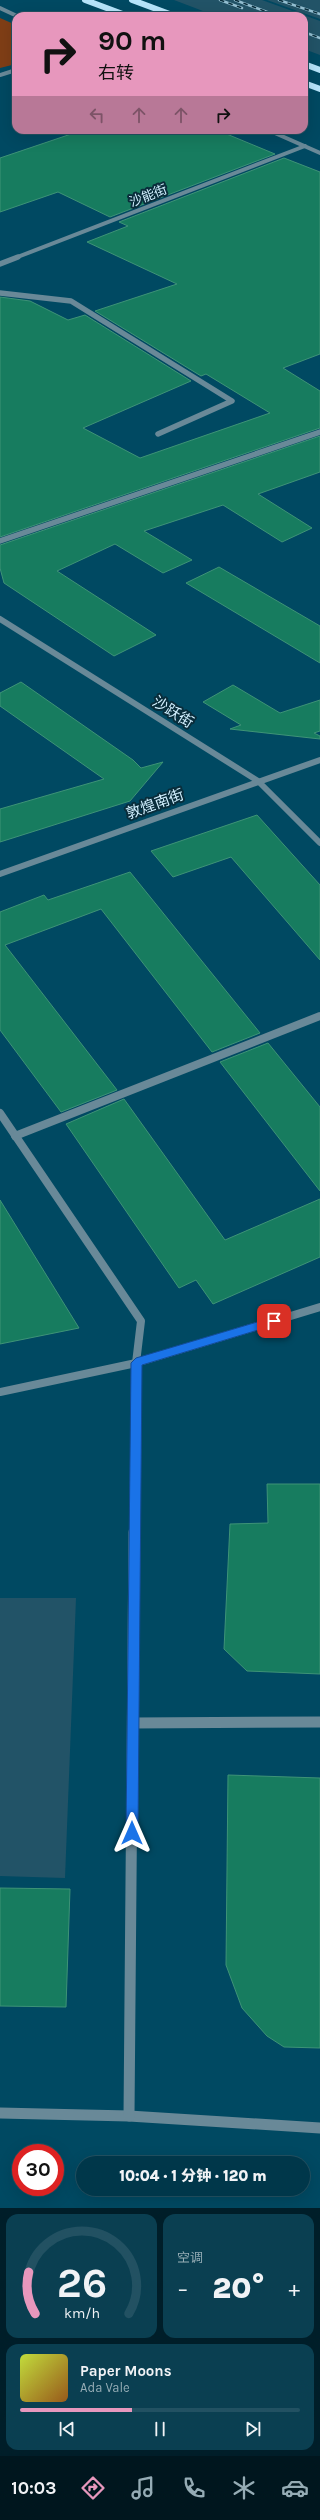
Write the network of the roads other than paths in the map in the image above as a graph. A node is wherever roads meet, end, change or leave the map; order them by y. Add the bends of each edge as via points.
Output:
1 (85, 0) edge
2 (132, 0) edge
3 (0, 8) edge
4 (117, 12) edge
5 (164, 12) edge
6 (12, 14) edge
7 (308, 66) edge
8 (320, 70) edge
9 (12, 71) edge
10 (0, 75) edge
11 (308, 84) edge
12 (320, 89) edge
13 (277, 134) edge
14 (305, 146) junction
15 (320, 153) edge
16 (0, 264) edge
17 (0, 292) edge
18 (320, 432) edge
19 (158, 434) dead end
20 (0, 541) edge
21 (0, 619) edge
22 (320, 760) edge
23 (258, 781) junction
24 (320, 843) edge
25 (0, 874) edge
26 (320, 1016) edge
27 (2, 1118) edge
28 (15, 1136) junction
29 (320, 1307) edge
30 (136, 1363) junction
31 (0, 1392) edge
32 (320, 1722) edge
33 (133, 1723) junction
34 (0, 2113) edge
35 (129, 2116) junction
36 (320, 2128) edge

1 - 4 highway
2 - 5 highway
3 - 6 street
7 - 8 highway
9 - 10 street
11 - 12 highway
13 - 14 street
14 - 15 street
14 - 16 street, 沙能街
17 - 19 street via 71,301 232,401
18 - 20 street
21 - 23 street, 沙跃街
22 - 23 street, 敦煌南街
23 - 24 street, 沙跃街
23 - 25 street, 敦煌南街
26 - 28 street
27 - 28 street
28 - 30 street via 141,1321
29 - 30 street
30 - 31 street
30 - 33 street
32 - 33 street
33 - 35 street
34 - 35 street
35 - 36 street

